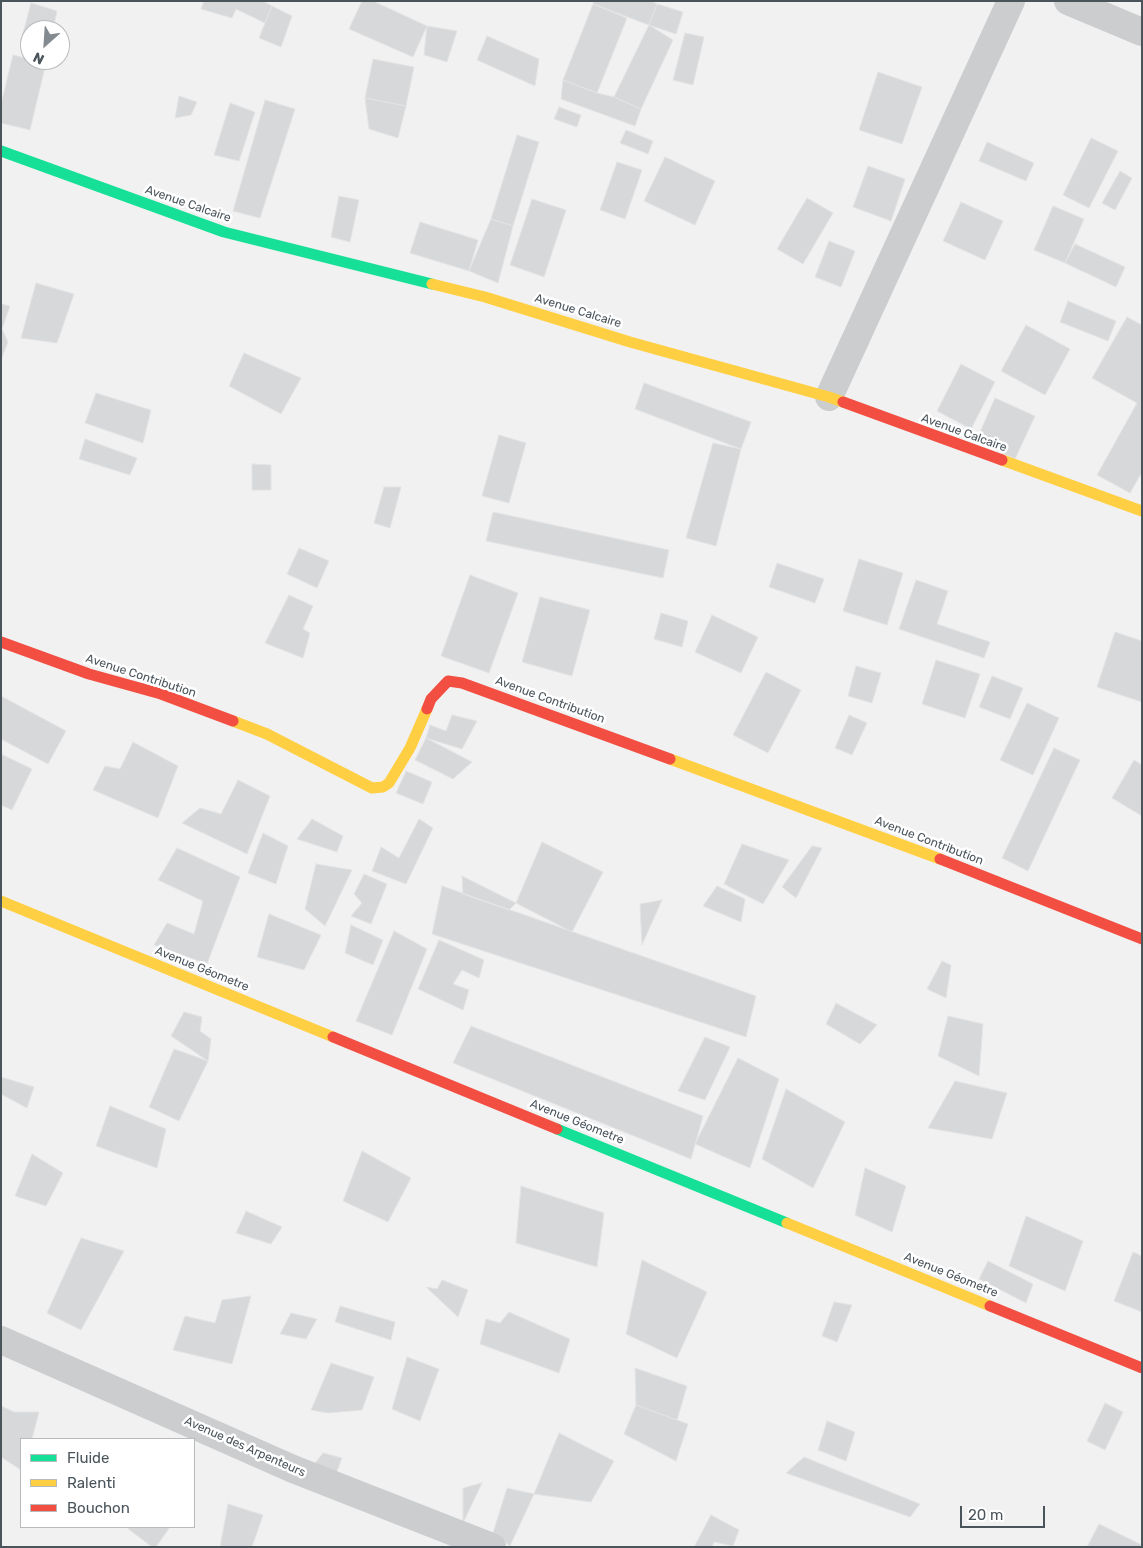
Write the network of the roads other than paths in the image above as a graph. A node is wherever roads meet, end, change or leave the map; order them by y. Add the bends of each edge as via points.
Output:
1 (1011, 1) edge
2 (1068, 1) edge
3 (1142, 32) edge
4 (1, 152) edge
5 (828, 397) junction
6 (1142, 511) edge
7 (1, 642) edge
8 (1, 901) edge
9 (1142, 939) edge
10 (1, 1340) edge
11 (1142, 1368) edge
12 (492, 1547) edge

1 - 5 street
2 - 3 street
4 - 5 street, Avenue Calcaire via 224,232 485,297 630,342
5 - 6 street, Avenue Calcaire
7 - 9 street, Avenue Contribution via 89,674 161,694 266,734 372,788 389,783 410,748 431,699 440,688 448,681 462,683 906,846
8 - 11 street, Avenue Géometre
10 - 12 street, Avenue des Arpenteurs via 293,1469

